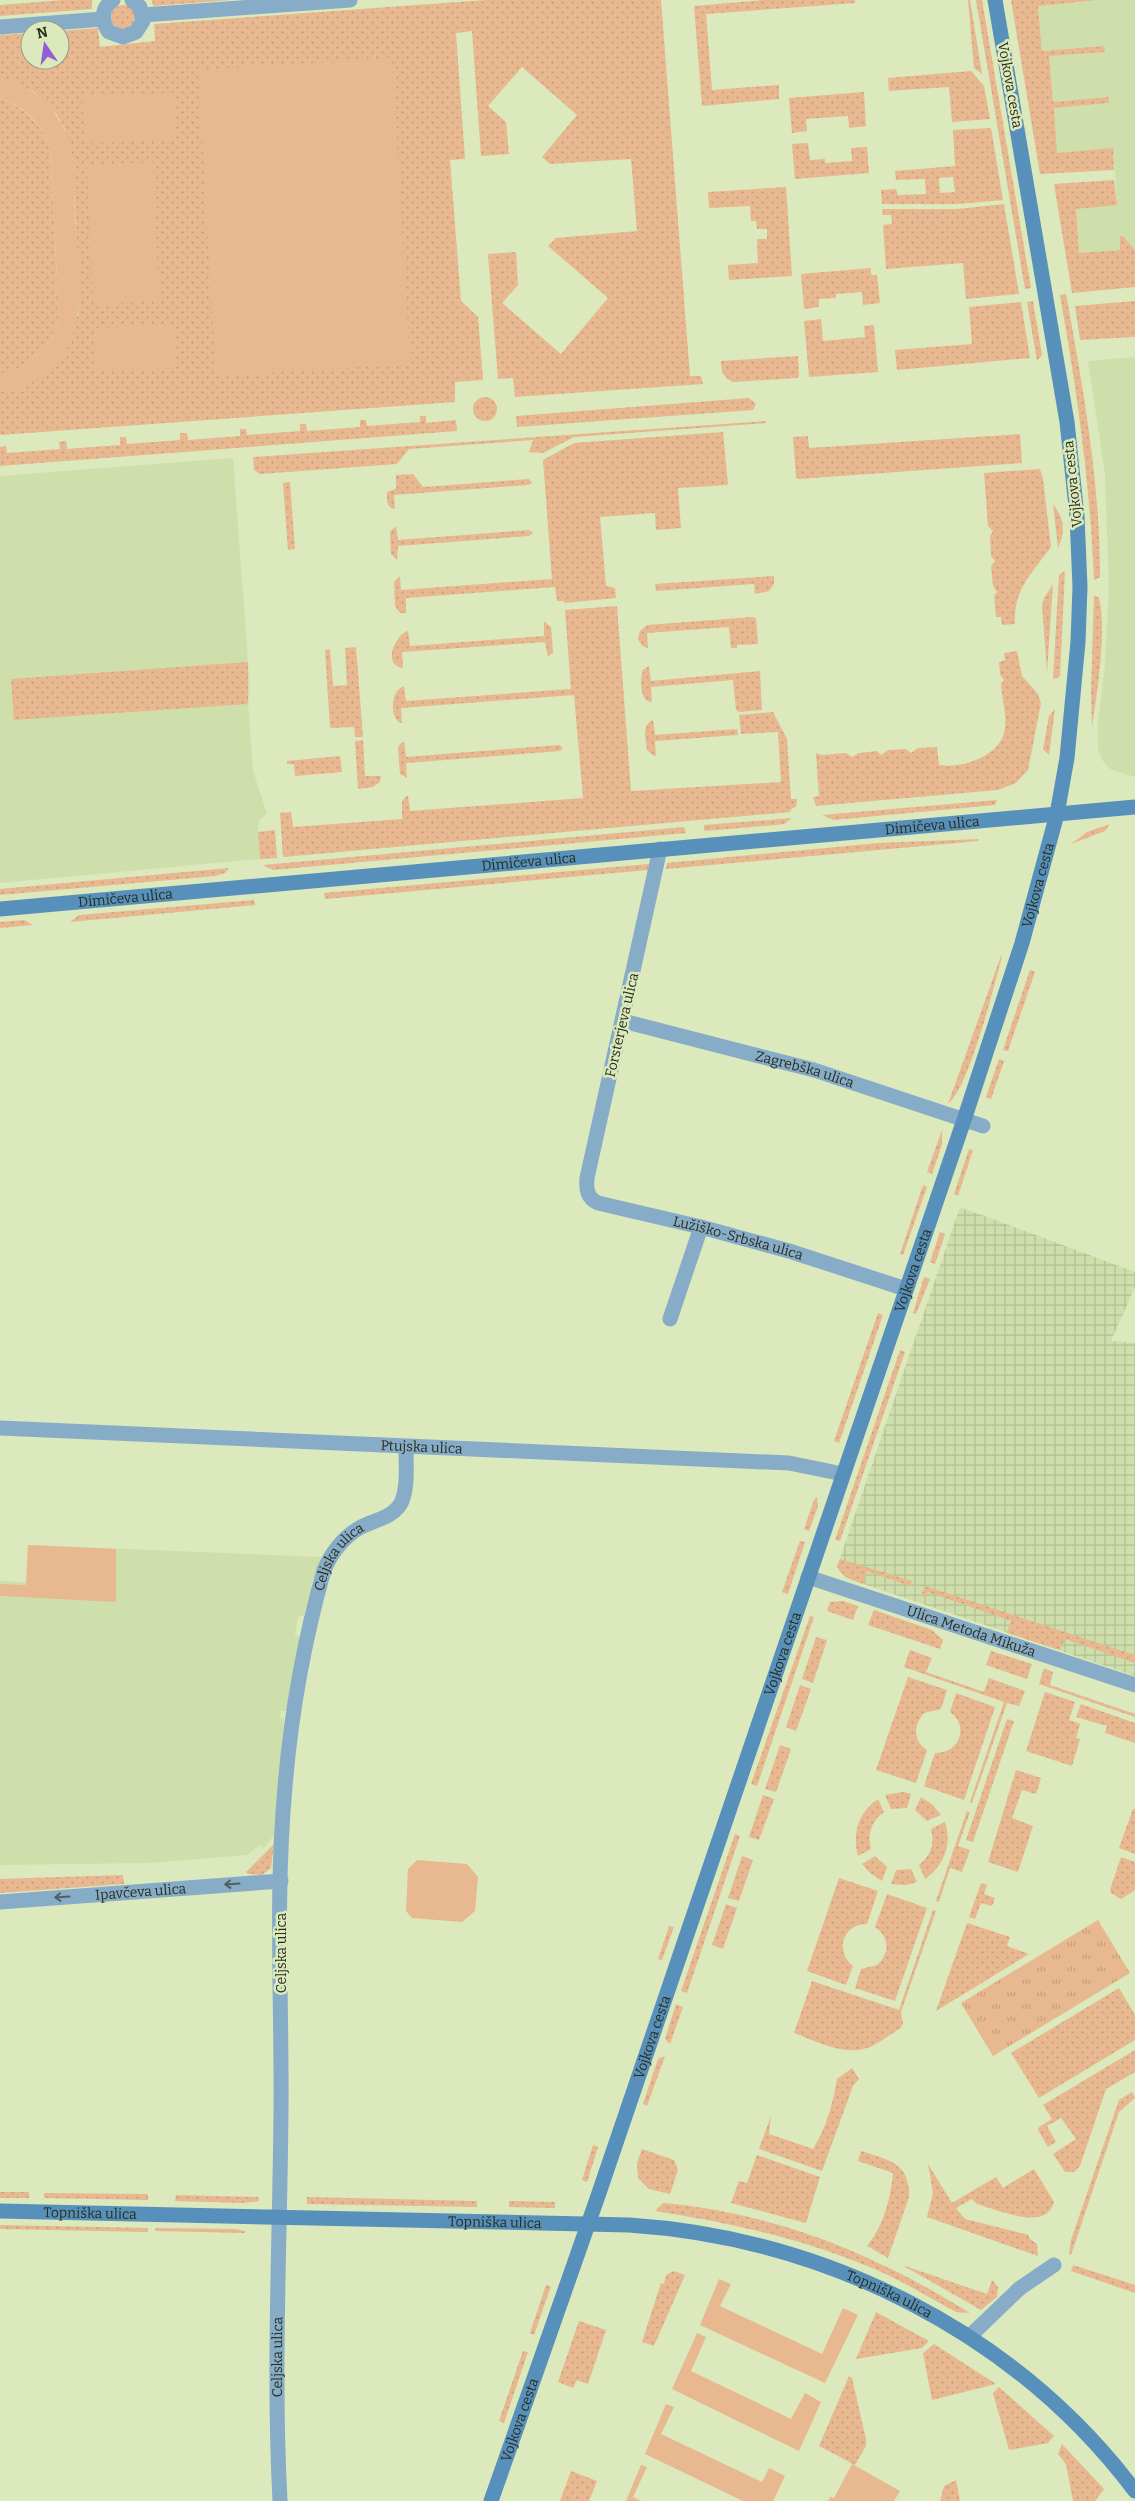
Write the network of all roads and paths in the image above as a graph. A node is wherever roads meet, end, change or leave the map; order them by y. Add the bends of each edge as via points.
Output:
1 (113, 0) edge
2 (132, 0) edge
3 (350, 0) edge
4 (995, 0) edge
5 (143, 15) junction
6 (103, 19) junction
7 (0, 27) edge
8 (1135, 807) edge
9 (1057, 814) junction
10 (660, 849) junction
11 (0, 908) edge
12 (623, 1021) junction
13 (964, 1120) junction
14 (983, 1126) dead end
15 (587, 1178) joint
16 (701, 1226) junction
17 (906, 1289) junction
18 (670, 1319) dead end
19 (0, 1428) edge
20 (406, 1448) junction
21 (843, 1474) junction
22 (808, 1577) junction
23 (1135, 1684) edge
24 (281, 1881) junction
25 (0, 1902) edge
26 (0, 2211) edge
27 (280, 2217) junction
28 (586, 2225) junction
29 (1054, 2265) dead end
30 (969, 2337) junction
31 (1135, 2491) edge
32 (280, 2501) edge
33 (491, 2501) edge

1 - 6 street via 105,7
2 - 5 street
3 - 5 street
4 - 9 street, Vojkova cesta via 1059,367 1077,516 1078,642 1067,758
5 - 6 street via 136,32 123,37 109,32
6 - 7 street
8 - 9 street, Dimičeva ulica
9 - 10 street, Dimičeva ulica
9 - 13 street, Vojkova cesta via 1022,942
10 - 11 street, Dimičeva ulica
10 - 12 street, Forsterjeva ulica
12 - 13 street, Zagrebška ulica via 814,1070
12 - 15 street, Forsterjeva ulica
13 - 14 street, Zagrebška ulica
13 - 17 street, Vojkova cesta
15 - 16 street, Lužiško-Srbska ulica via 589,1196 598,1203
16 - 17 street, Lužiško-Srbska ulica
16 - 18 street
17 - 21 street, Vojkova cesta
19 - 20 street, Ptujska ulica
20 - 21 street, Ptujska ulica via 788,1464
20 - 24 street, Celjska ulica via 404,1496 399,1507 344,1539 324,1570 300,1674 288,1750
21 - 22 street, Vojkova cesta
22 - 23 street, Ulica Metoda Mikuža
22 - 28 street, Vojkova cesta
24 -> 25 street, Ipavčeva ulica
24 - 27 street, Celjska ulica
26 - 27 street, Topniška ulica
27 - 28 street, Topniška ulica
27 - 32 street, Celjska ulica via 276,2423
28 - 30 street, Topniška ulica via 629,2225 696,2232 799,2256 880,2288
28 - 33 street, Vojkova cesta
29 - 30 street via 1020,2288
30 - 31 street, Topniška ulica via 1017,2371 1059,2408

